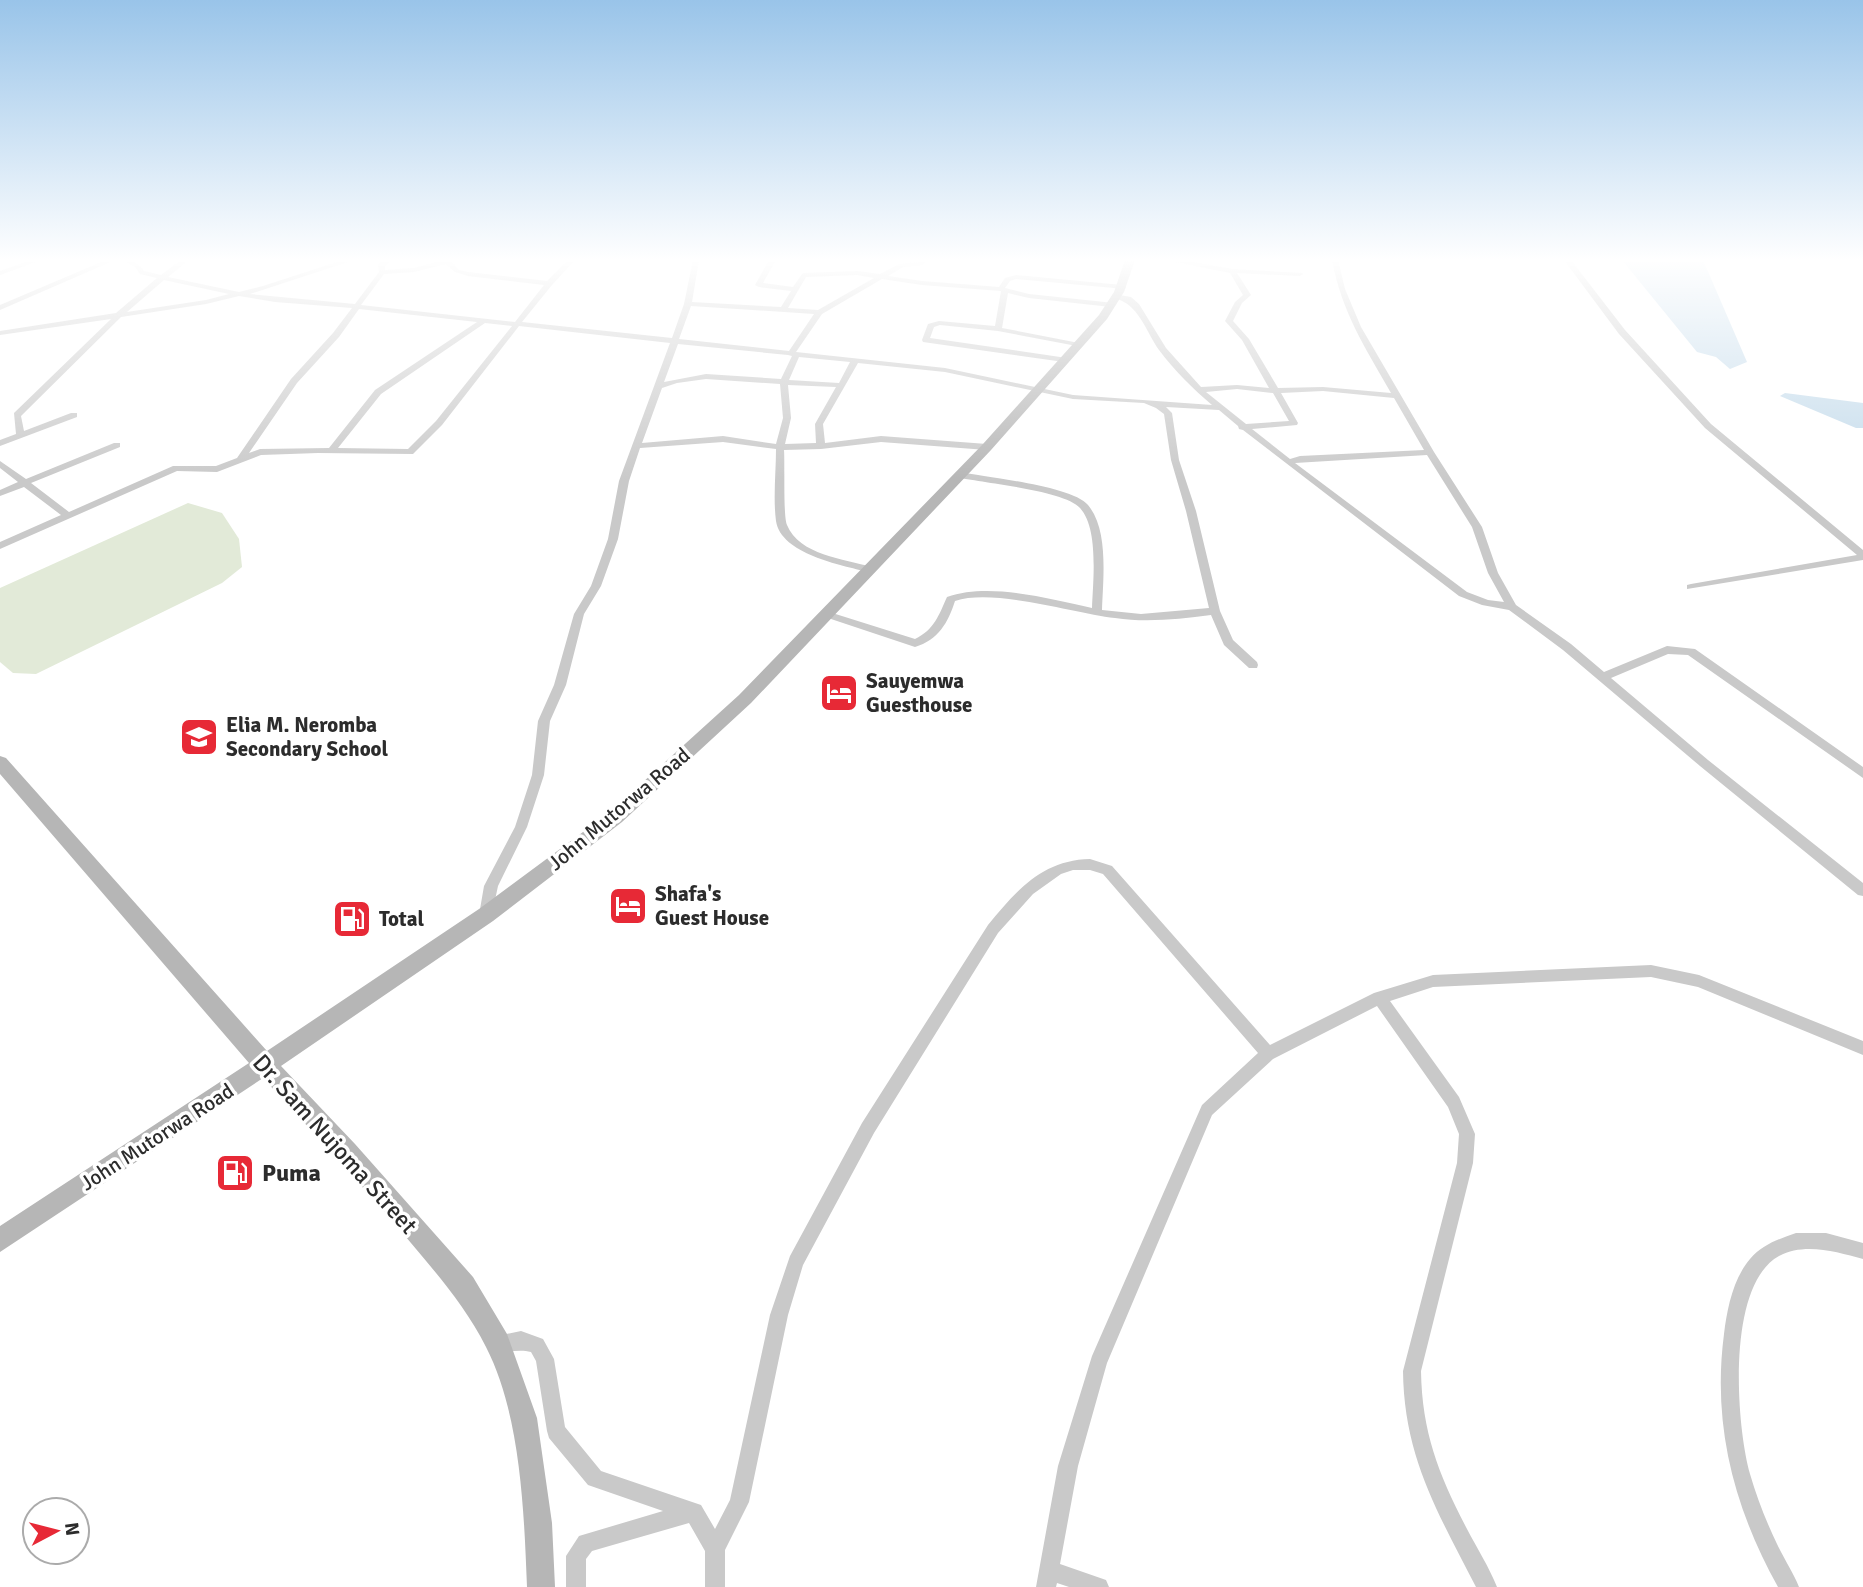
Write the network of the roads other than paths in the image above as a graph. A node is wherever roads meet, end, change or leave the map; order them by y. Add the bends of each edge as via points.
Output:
1 (100, 334) edge
2 (334, 334) edge
3 (464, 334) edge
4 (512, 334) edge
5 (601, 334) edge
6 (676, 334) edge
7 (805, 334) edge
8 (928, 334) edge
9 (1024, 334) edge
10 (1087, 334) edge
11 (1154, 334) edge
12 (1241, 334) edge
13 (1361, 334) edge
14 (1625, 334) edge
15 (673, 342) junction
16 (1079, 345) junction
17 (793, 354) junction
18 (856, 359) junction
19 (1064, 360) junction
20 (785, 383) junction
21 (839, 385) junction
22 (659, 386) junction
23 (1039, 389) junction
24 (1199, 390) junction
25 (1275, 391) junction
26 (1397, 396) junction
27 (1155, 404) junction
28 (1221, 408) junction
29 (74, 415) dead end
30 (1242, 427) junction
31 (20, 435) junction
32 (0, 443) edge
33 (117, 445) dead end
34 (637, 446) junction
35 (821, 446) junction
36 (780, 447) junction
37 (987, 447) junction
38 (332, 450) junction
39 (1430, 452) junction
40 (241, 458) junction
41 (1287, 462) junction
42 (0, 464) edge
43 (959, 475) junction
44 (25, 483) junction
45 (0, 493) edge
46 (68, 516) junction
47 (0, 546) edge
48 (1863, 556) edge
49 (868, 569) junction
50 (1691, 587) dead end
51 (1512, 607) junction
52 (1215, 611) junction
53 (1097, 612) junction
54 (826, 614) junction
55 (1252, 665) dead end
56 (1602, 677) junction
57 (0, 762) edge
58 (1863, 773) edge
59 (1863, 891) edge
60 (486, 915) junction
61 (1379, 998) junction
62 (1863, 1048) edge
63 (1268, 1054) junction
64 (264, 1066) junction
65 (0, 1240) edge
66 (1863, 1251) edge
67 (498, 1343) junction
68 (694, 1512) junction
69 (715, 1549) junction
70 (1048, 1579) edge
71 (541, 1587) edge
72 (576, 1587) edge
73 (715, 1587) edge
74 (1099, 1587) edge
75 (1487, 1587) edge
76 (1789, 1587) edge

1 - 31 street via 17,415
2 - 40 street via 294,381
3 - 38 street via 378,392
4 - 38 street via 439,424 410,452
5 - 15 street
6 - 15 street
7 - 17 street
8 - 19 street via 926,340
9 - 16 street
10 - 16 street, John Mutorwa Road
11 - 24 street
12 - 25 street
13 - 26 street
14 - 48 street via 1708,426
15 - 17 street
15 - 22 street
16 - 19 street, John Mutorwa Road
17 - 18 street
17 - 20 street
18 - 21 street
18 - 23 street via 945,370
19 - 23 street, John Mutorwa Road
20 - 21 street
20 - 22 street via 710,375
20 - 36 street via 788,418
21 - 35 street via 819,424
22 - 34 street
23 - 27 street via 1073,397
23 - 37 street, John Mutorwa Road
24 - 25 street
24 - 28 street
25 - 26 street via 1324,388
25 - 30 street via 1294,423
26 - 39 street
27 - 28 street
27 - 52 street via 1168,414 1175,460
28 - 30 street
29 - 31 street
30 - 41 street
31 - 32 street
33 - 44 street
34 - 36 street via 723,439
34 - 60 street via 624,481 613,539 596,586 579,614 560,685 544,721 538,775 521,827 491,886
35 - 36 street
35 - 37 street via 881,439
36 - 49 street via 780,524 784,531 808,550
37 - 43 street, John Mutorwa Road
38 - 40 street via 281,450
39 - 41 street
39 - 51 street via 1478,527 1493,573
40 - 46 street via 218,469 176,468
41 - 51 street via 1463,594
42 - 44 street
43 - 49 street, John Mutorwa Road
43 - 53 street via 1065,495 1084,506 1098,556
44 - 45 street
44 - 46 street
46 - 47 street
48 - 50 street
49 - 54 street, John Mutorwa Road
51 - 56 street
52 - 53 street via 1166,617
52 - 55 street via 1228,642
53 - 54 street via 962,595 951,599 936,632 915,643
54 - 60 street, John Mutorwa Road via 745,699 615,817
56 - 58 street via 1667,650 1691,652
56 - 59 street
57 - 64 street, Dr. Sam Nujoma Street
60 - 64 street, John Mutorwa Road
61 - 62 street via 1433,981 1651,971 1699,981
61 - 63 street
61 - 75 street via 1454,1102 1467,1134 1465,1163 1410,1394 1430,1475
63 - 69 street via 1107,870 1082,863 1070,865 1030,888 993,929 867,1128 796,1262 779,1315 739,1502
63 - 70 street via 1207,1110 1194,1134 1094,1374 1068,1466
64 - 65 street, John Mutorwa Road
64 - 67 street, Dr. Sam Nujoma Street via 347,1152 464,1286
66 - 76 street via 1825,1241 1769,1250 1754,1265 1738,1301 1730,1339 1732,1432 1754,1516
67 - 68 street via 521,1340 537,1345 545,1359 556,1431 595,1478
67 - 71 street, Dr. Sam Nujoma Street via 524,1418
68 - 69 street
68 - 72 street via 586,1544 576,1556
69 - 73 street
70 - 74 street

